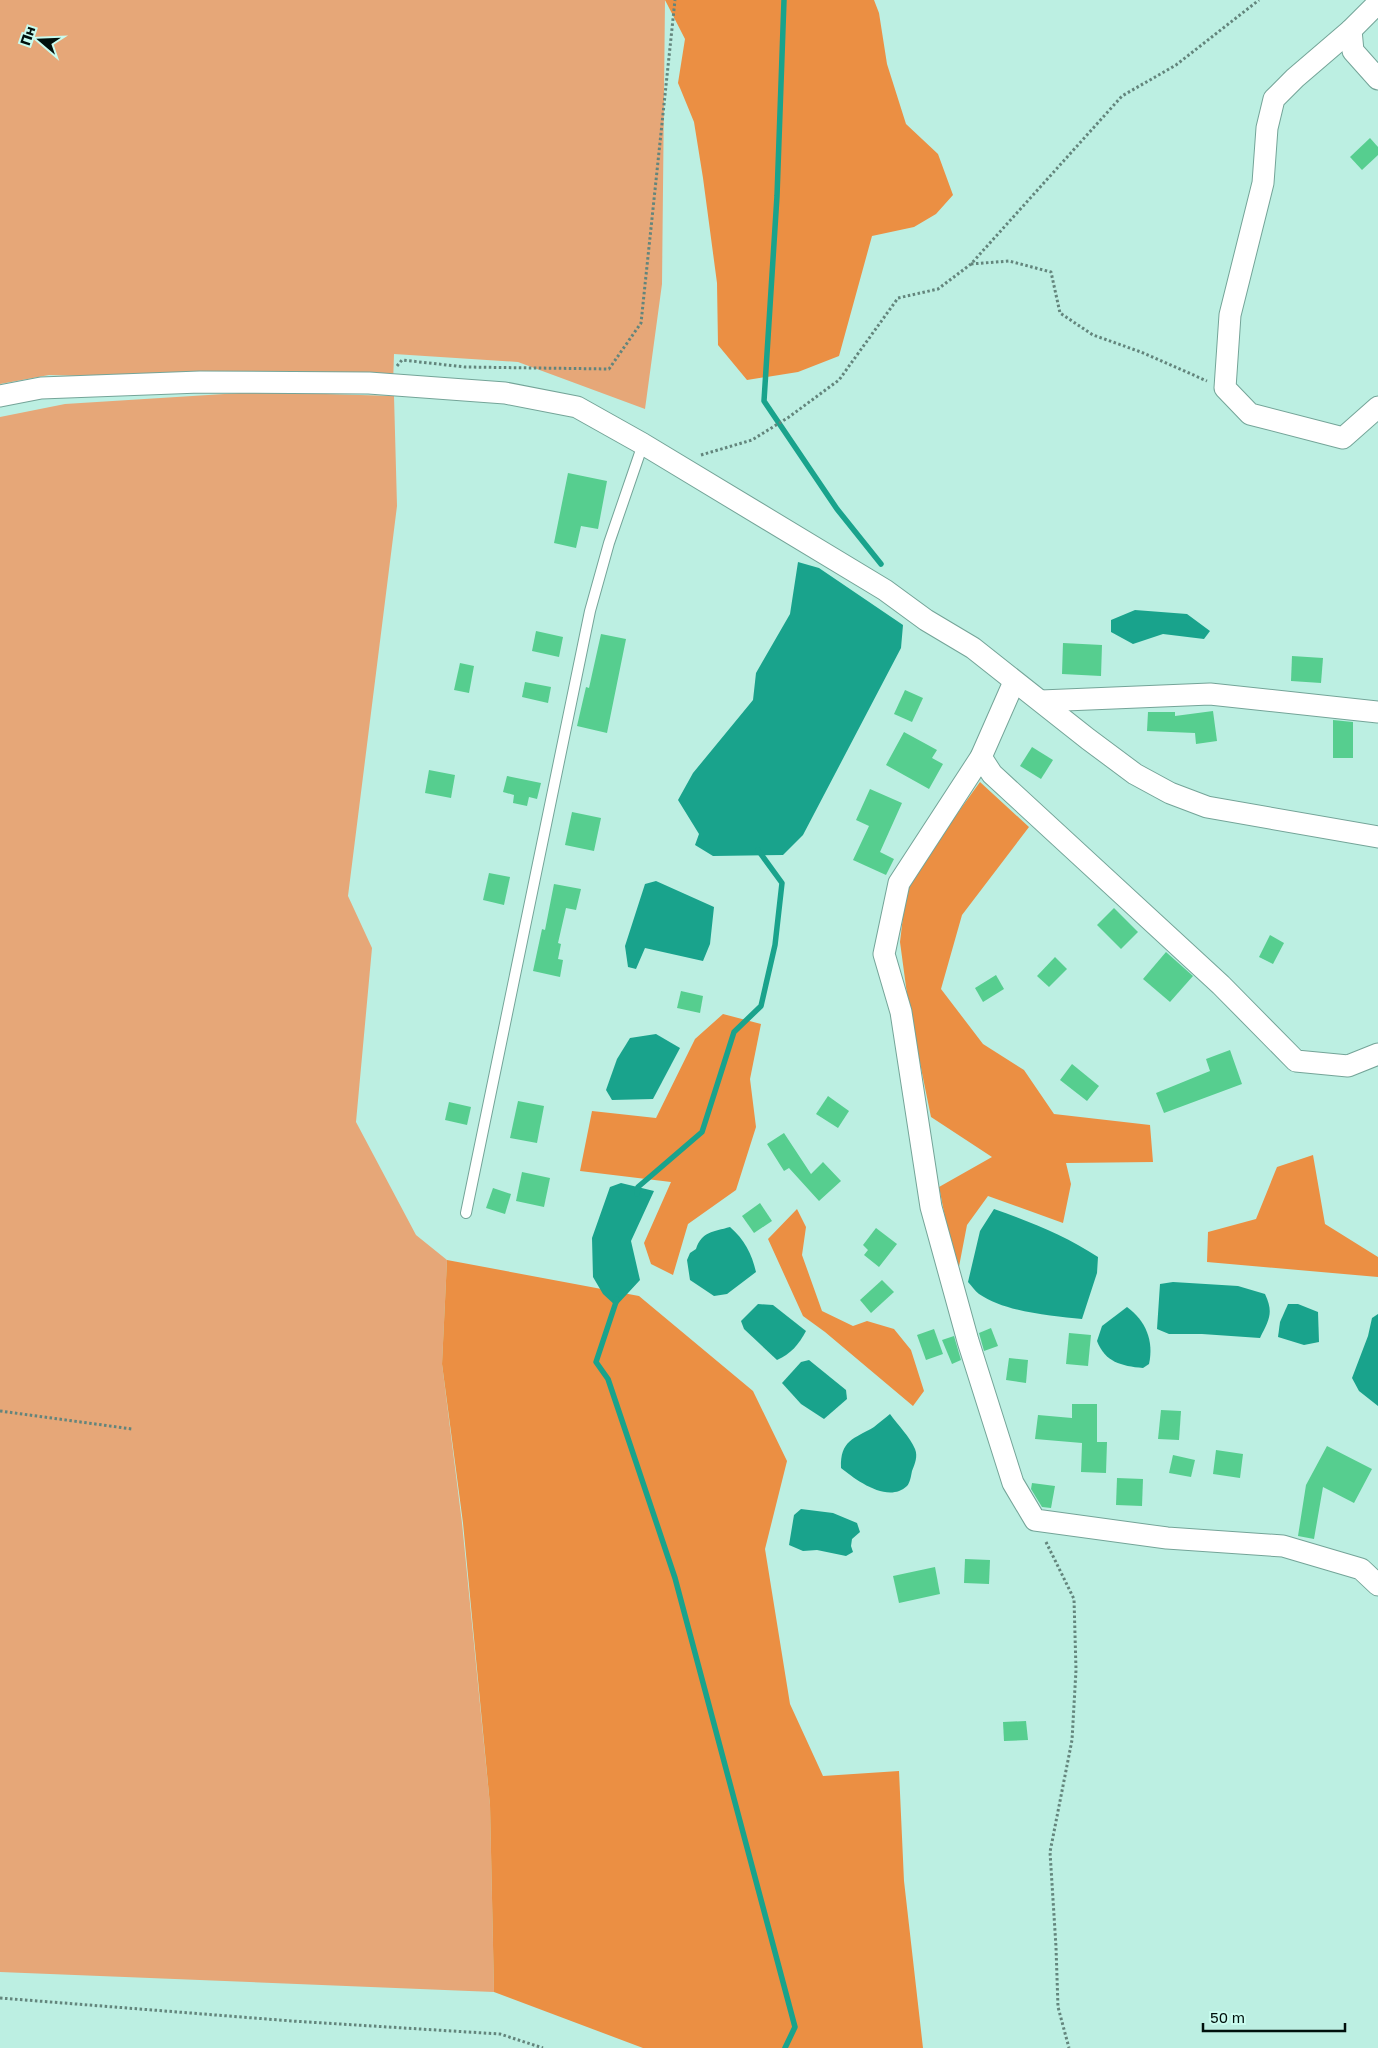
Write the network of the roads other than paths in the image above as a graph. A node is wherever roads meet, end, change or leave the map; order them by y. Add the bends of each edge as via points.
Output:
1 (1378, 3) edge
2 (1351, 30) junction
3 (1378, 80) edge
4 (0, 396) edge
5 (1378, 407) edge
6 (643, 444) junction
7 (1014, 682) junction
8 (1042, 701) junction
9 (1378, 712) edge
10 (981, 757) junction
11 (1378, 837) edge
12 (1378, 1054) edge
13 (466, 1213) dead end
14 (1378, 1585) edge

1 - 2 street
2 - 3 street via 1353,51
2 - 5 street via 1274,99 1267,128 1263,183 1230,315 1225,388 1250,414 1343,438
4 - 6 street via 41,388 293,381 505,393 577,407
6 - 7 street via 885,590 926,620 974,648
6 - 13 lane via 608,543 590,611
7 - 8 street
7 - 10 street
8 - 9 street via 1210,694
8 - 11 street via 1088,740 1170,793 1207,807
10 - 12 street via 992,774 1221,985 1296,1061 1348,1066
10 - 14 street via 899,883 884,954 901,1012 931,1206 968,1341 1013,1483 1035,1520 1167,1538 1282,1546 1361,1569

